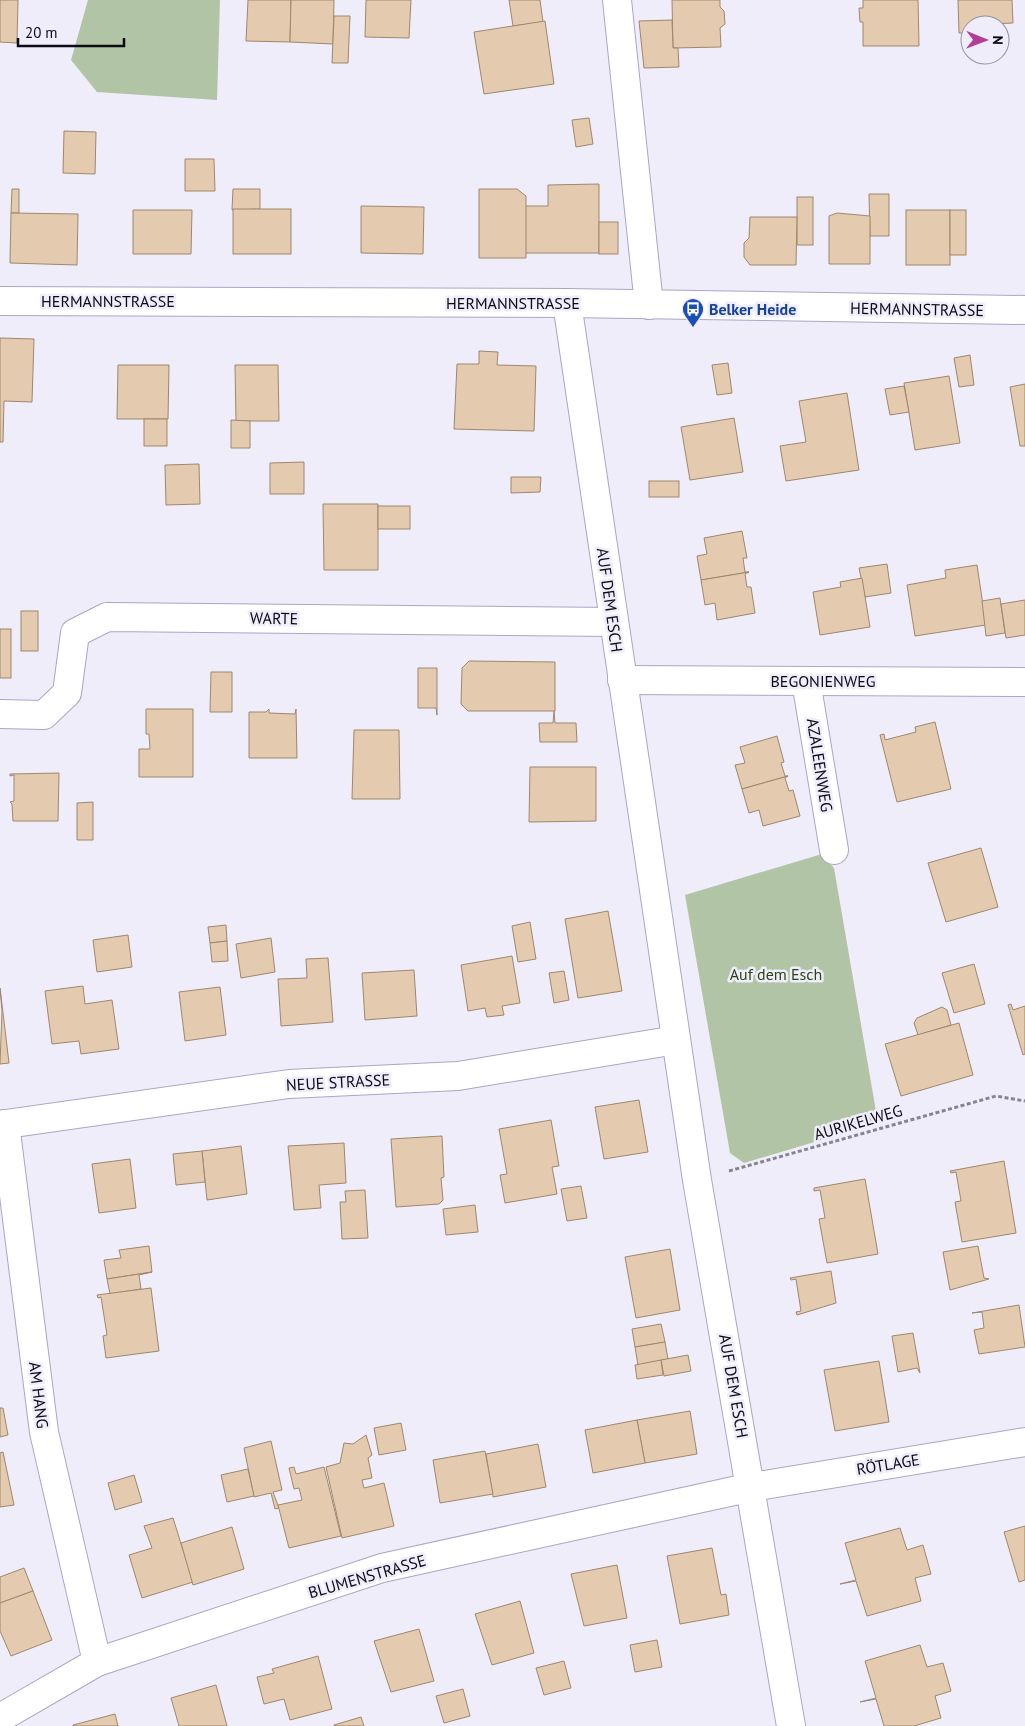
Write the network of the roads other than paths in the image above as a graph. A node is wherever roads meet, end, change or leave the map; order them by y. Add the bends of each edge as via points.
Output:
1 (616, 0) edge
2 (0, 301) edge
3 (567, 303) junction
4 (648, 305) junction
5 (1025, 310) edge
6 (614, 622) junction
7 (622, 680) junction
8 (806, 680) junction
9 (1025, 682) edge
10 (0, 714) edge
11 (834, 850) dead end
12 (676, 1040) junction
13 (3, 1124) edge
14 (1025, 1442) edge
15 (752, 1487) junction
16 (97, 1662) junction
17 (0, 1718) edge
18 (791, 1726) edge

1 - 4 street
2 - 3 street, HERMANNSTRASSE
3 - 4 street, HERMANNSTRASSE
3 - 6 street, AUF DEM ESCH
4 - 5 street, HERMANNSTRASSE
6 - 7 street, AUF DEM ESCH
6 - 10 street, WARTE via 107,617 75,633 66,693 44,715
7 - 8 street, BEGONIENWEG
7 - 12 street, AUF DEM ESCH
8 - 9 street, BEGONIENWEG
8 - 11 street, AZALEENWEG
12 - 13 street, NEUE STRASSE via 458,1076 289,1084
12 - 15 street, AUF DEM ESCH via 697,1180
13 - 16 street, AM HANG via 44,1432
14 - 15 street, RÖTLAGE
15 - 16 street, BLUMENSTRASSE via 382,1568
15 - 18 street, AUF DEM ESCH
16 - 17 street, BLUMENSTRASSE

